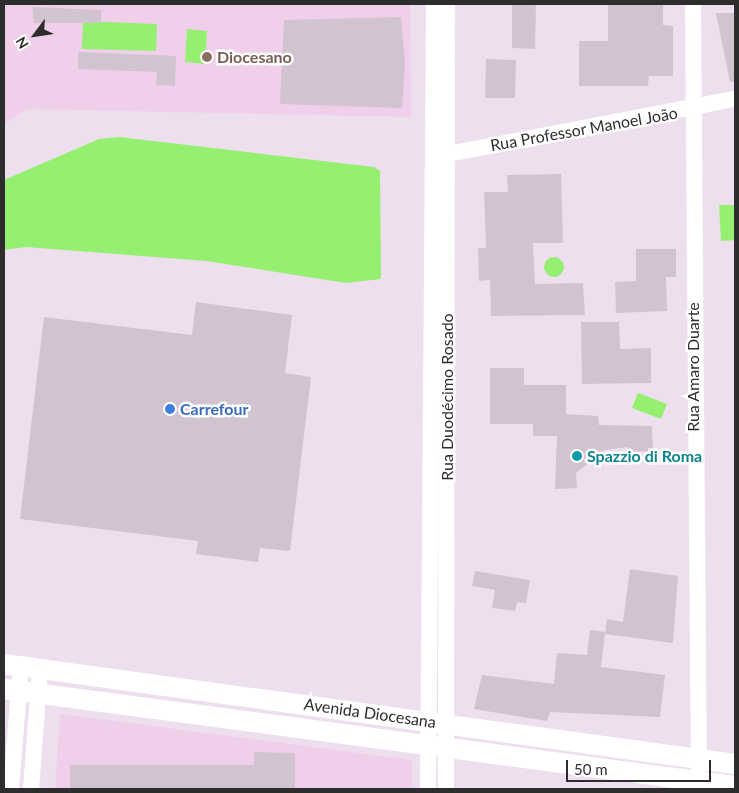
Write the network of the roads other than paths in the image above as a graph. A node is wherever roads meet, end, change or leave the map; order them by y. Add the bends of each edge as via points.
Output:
1 (434, 4) edge
2 (447, 4) edge
3 (693, 4) edge
4 (735, 99) edge
5 (692, 109) junction
6 (440, 156) junction
7 (22, 666) edge
8 (11, 690) edge
9 (38, 694) junction
10 (438, 722) junction
11 (437, 748) junction
12 (696, 759) junction
13 (735, 764) edge
14 (698, 785) edge
15 (735, 786) edge
16 (12, 789) edge
17 (31, 789) edge
18 (428, 789) edge
19 (446, 789) edge

1 - 6 street, Rua Duodécimo Rosado
2 - 6 street, Rua Duodécimo Rosado
3 - 5 street, Rua Amaro Duarte
4 - 5 street, Rua Professor Manoel João
5 - 6 street, Rua Professor Manoel João
5 - 12 street, Rua Amaro Duarte
6 - 10 street, Rua Duodécimo Rosado
7 - 8 street
7 - 9 street
7 - 10 street, Avenida Diocesana
8 - 9 street, Avenida Diocesana
8 - 16 street
9 - 11 street, Avenida Diocesana
9 - 17 street
10 - 11 street, Rua Duodécimo Rosado
10 - 12 street, Avenida Diocesana
11 - 14 street, Avenida Diocesana
11 - 18 street, Rua Duodécimo Rosado
11 - 19 street, Rua Duodécimo Rosado
12 - 13 street, Avenida Diocesana
12 - 14 street, Rua Amaro Duarte
14 - 15 street, Avenida Diocesana

